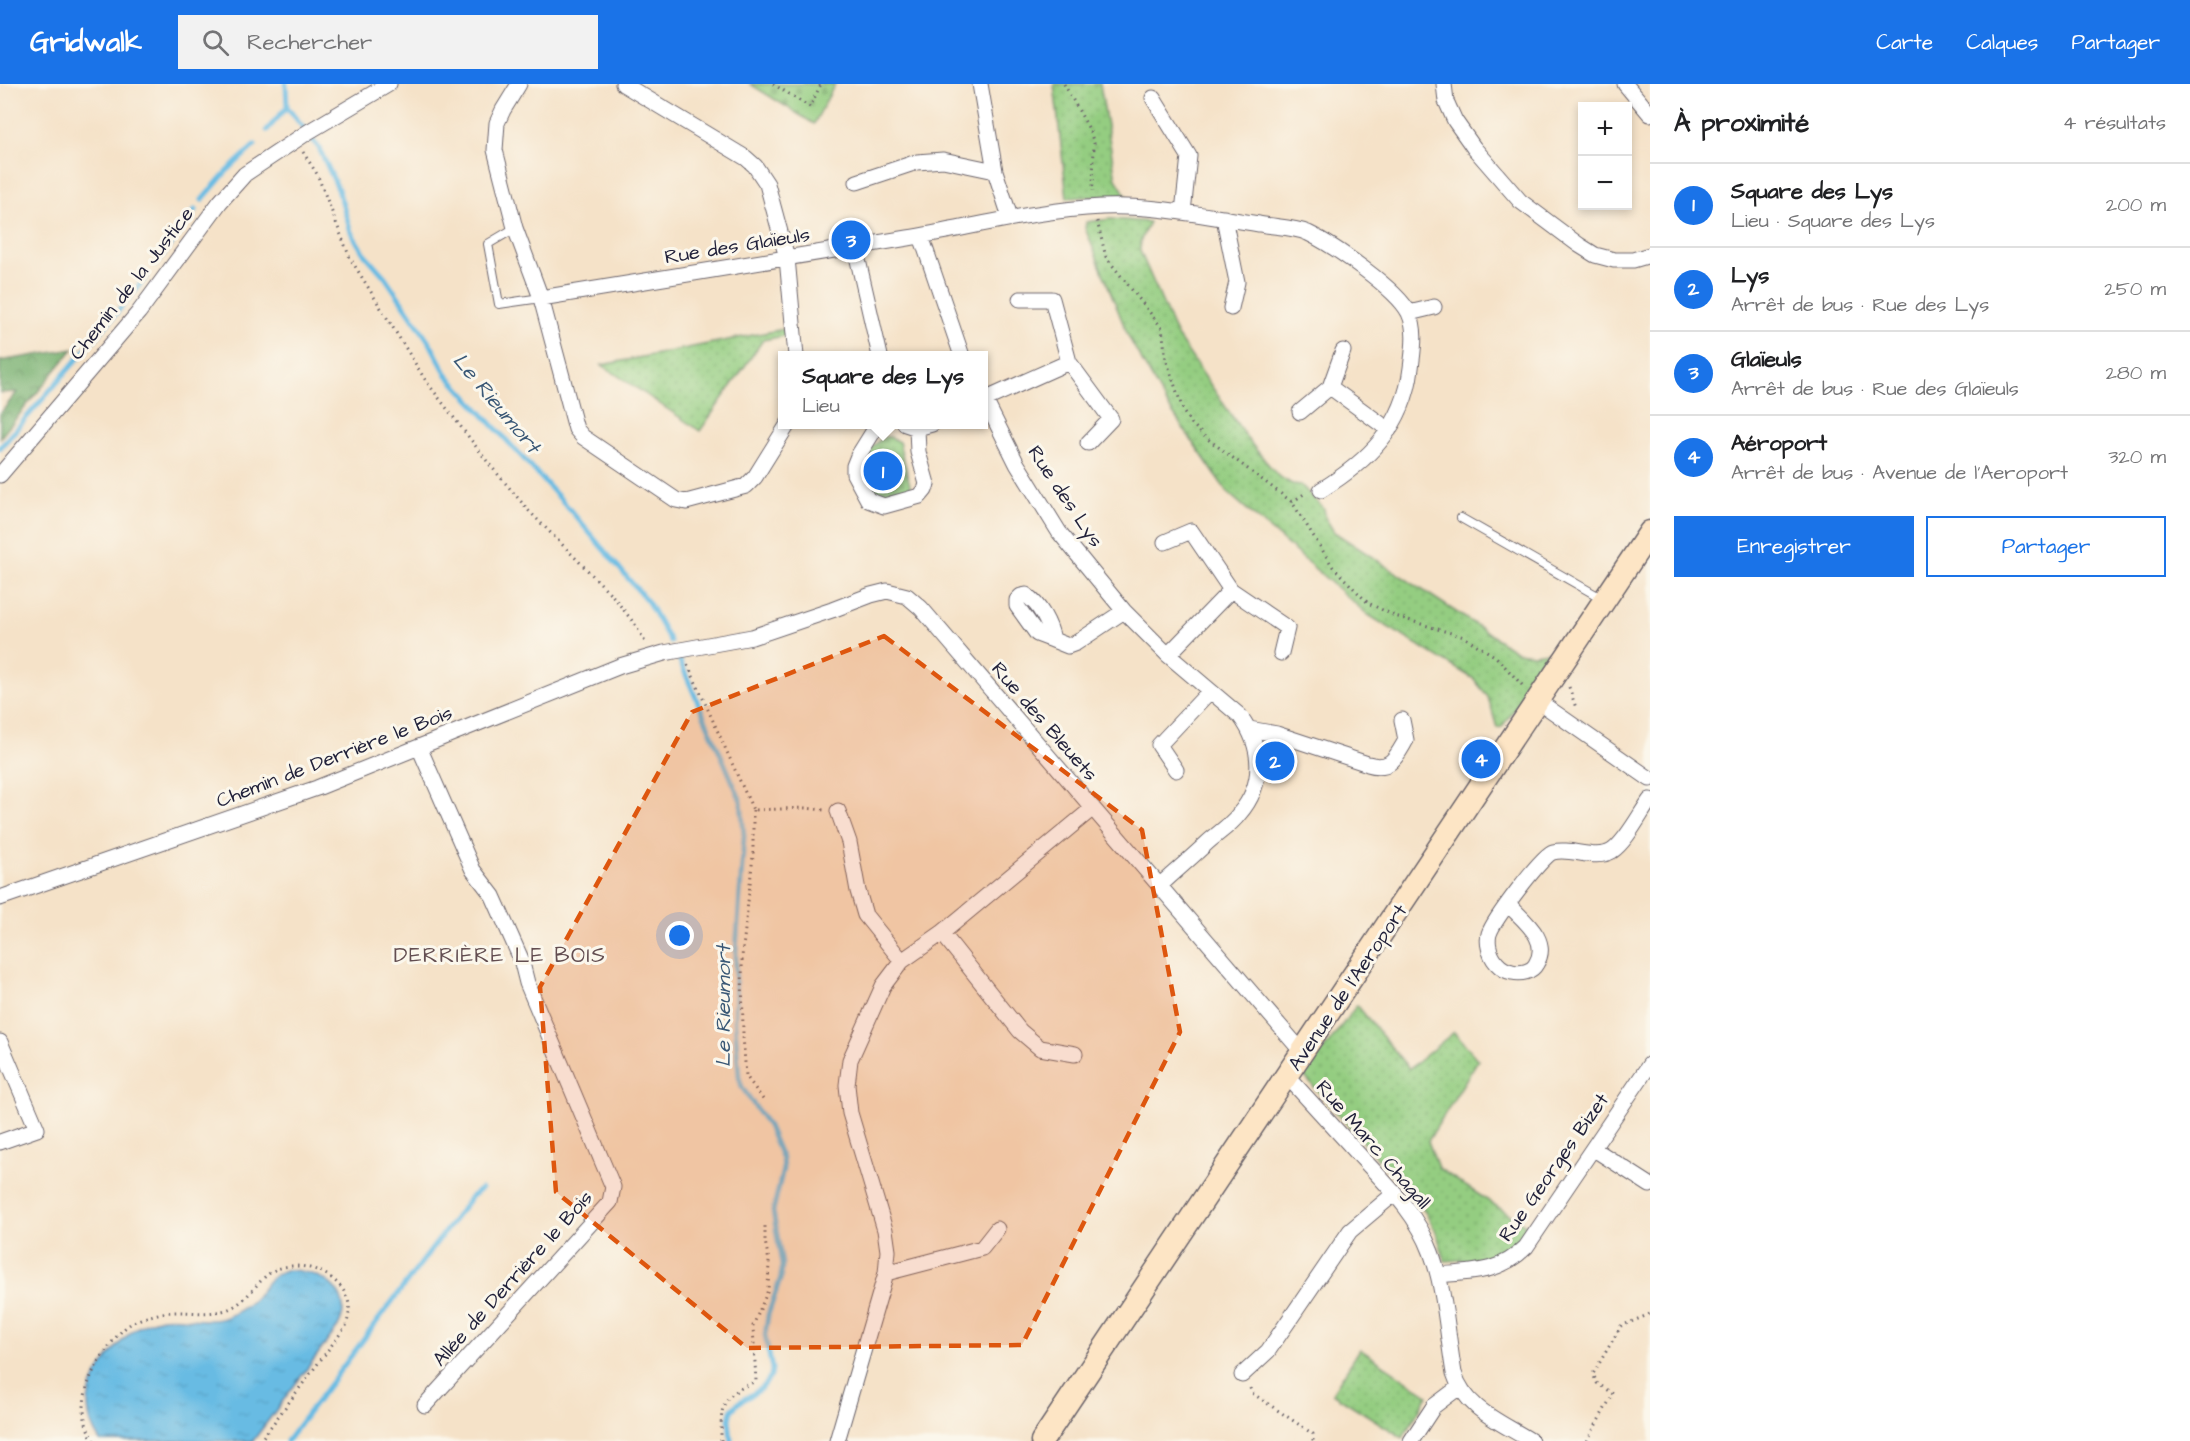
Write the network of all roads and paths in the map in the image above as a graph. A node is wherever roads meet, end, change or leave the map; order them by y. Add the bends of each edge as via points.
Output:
1 (389, 84) edge
2 (519, 84) edge
3 (623, 84) edge
4 (773, 84) edge
5 (821, 84) edge
6 (980, 84) edge
7 (1064, 84) edge
8 (1444, 84) edge
9 (1625, 84) edge
10 (1153, 98) dead end
11 (1650, 114) edge
12 (302, 136) junction
13 (995, 171) junction
14 (857, 182) dead end
15 (1095, 208) junction
16 (1183, 212) junction
17 (1010, 217) junction
18 (1224, 218) junction
19 (515, 228) junction
20 (921, 236) junction
21 (855, 247) junction
22 (1650, 255) edge
23 (787, 258) junction
24 (541, 298) junction
25 (1020, 299) dead end
26 (1434, 307) dead end
27 (1231, 308) dead end
28 (1409, 313) junction
29 (796, 351) edge
30 (879, 351) edge
31 (960, 351) edge
32 (1343, 351) dead end
33 (1069, 362) junction
34 (1330, 387) junction
35 (988, 398) edge
36 (988, 408) edge
37 (1300, 412) dead end
38 (785, 429) edge
39 (875, 429) edge
40 (912, 429) edge
41 (1389, 430) junction
42 (1088, 443) dead end
43 (0, 475) edge
44 (1321, 490) dead end
45 (1461, 518) dead end
46 (1650, 532) edge
47 (1165, 542) dead end
48 (1231, 590) junction
49 (1605, 600) junction
50 (1124, 611) junction
51 (1053, 640) dead end
52 (681, 650) junction
53 (1281, 653) dead end
54 (1168, 655) junction
55 (652, 656) junction
56 (1210, 691) junction
57 (1531, 694) junction
58 (1402, 720) dead end
59 (1249, 729) junction
60 (419, 747) junction
61 (1176, 770) dead end
62 (1650, 779) edge
63 (1650, 800) edge
64 (1093, 808) junction
65 (753, 810) junction
66 (838, 811) joint
67 (1160, 886) junction
68 (0, 898) edge
69 (1508, 904) dead end
70 (942, 933) junction
71 (902, 961) junction
72 (0, 1042) edge
73 (1075, 1053) dead end
74 (1303, 1053) junction
75 (1650, 1064) edge
76 (1287, 1076) junction
77 (765, 1102) dead end
78 (0, 1142) edge
79 (1594, 1149) junction
80 (1650, 1185) edge
81 (1395, 1193) junction
82 (765, 1223) dead end
83 (997, 1228) dead end
84 (886, 1273) junction
85 (1438, 1275) junction
86 (1650, 1314) edge
87 (1242, 1375) joint
88 (1458, 1388) junction
89 (425, 1406) dead end
90 (94, 1441) edge
91 (260, 1441) edge
92 (721, 1441) edge
93 (837, 1441) edge
94 (1042, 1441) edge
95 (1313, 1441) edge
96 (1411, 1441) edge
97 (1532, 1441) edge
98 (1587, 1441) edge

1 - 12 street, Chemin de la Justice
2 - 19 street via 502,110 495,136
3 - 23 street via 755,166 767,184
4 - 5 path via 810,107
6 - 13 street
7 - 15 path via 1094,143
8 - 22 street via 1455,121 1520,201 1595,255 1614,260
9 - 11 street
10 - 16 street via 1189,156
12 - 43 street, Chemin de la Justice via 245,174 220,202 139,312
12 - 55 path via 350,258 426,381 529,511 612,595 637,627
13 - 14 street via 944,160 917,162
13 - 17 street
15 - 16 street, Rue des Glaïeuls
15 - 17 street, Rue des Glaïeuls
15 - 57 path via 1106,257 1162,328 1166,359 1184,413 1192,424 1292,502 1333,567 1368,603 1395,616 1464,637 1496,657
16 - 18 street, Rue des Glaïeuls
17 - 20 street, Rue des Glaïeuls
18 - 27 street via 1237,282
18 - 28 street, Rue des Glaïeuls via 1306,232 1379,281
19 - 24 street
19 - 24 lane via 488,244 499,304
20 - 21 street, Rue des Glaïeuls
20 - 31 street
21 - 23 street, Rue des Glaïeuls
21 - 30 street
23 - 24 street, Rue des Glaïeuls
23 - 29 street
24 - 38 street via 576,429 676,500 686,502 746,486
25 - 33 street via 1052,299
26 - 28 street
28 - 41 street via 1414,329 1410,375
32 - 34 street
33 - 35 street
33 - 42 street via 1111,419
34 - 37 street
34 - 41 street
36 - 50 street, Rue des Lys via 1059,532
39 - 40 street via 858,456 854,474 868,500 884,506 920,496 926,490
41 - 44 street via 1349,472
45 - 49 lane
46 - 49 street, Avenue de l'Aeroport
47 - 48 street via 1191,531
48 - 53 street via 1287,628
48 - 54 street
49 - 57 street, Avenue de l'Aeroport
50 - 51 street via 1077,643 1068,646
50 - 54 street, Rue des Lys
52 - 55 street, Chemin de Derrière le Bois
52 - 64 street, Rue des Bleuets via 752,637 887,591 907,596
52 - 65 path
54 - 56 street, Rue des Lys
55 - 60 street, Chemin de Derrière le Bois
56 - 59 street, Rue des Lys via 1240,716
56 - 61 street via 1160,745
57 - 62 street
57 - 74 street, Avenue de l'Aeroport
58 - 59 street via 1406,740 1394,760 1382,766
59 - 67 street, Rue des Lys via 1259,760 1250,799 1238,816
60 - 68 street, Chemin de Derrière le Bois via 316,788
60 - 89 street, Allée de Derrière le Bois via 473,870 493,896 614,1187 610,1202
63 - 69 street via 1620,844 1610,852 1547,854
64 - 67 street, Rue des Bleuets
64 - 70 street
65 - 66 path
65 - 77 path via 753,856 742,957 743,1035 746,1076
66 - 71 street via 865,915
67 - 74 street, Rue des Bleuets
70 - 71 street
70 - 73 street via 1020,1031 1040,1048
71 - 84 street via 883,986 850,1060 847,1085 850,1113 885,1230
72 - 78 street via 37,1129
74 - 76 street, Avenue de l'Aeroport
75 - 79 street, Rue Georges Bizet
76 - 81 street, Rue Marc Chagall
76 - 94 street, Avenue de l'Aeroport
79 - 80 street
79 - 85 street, Rue Georges Bizet via 1515,1258 1502,1266
81 - 85 street, Rue Marc Chagall via 1423,1234
81 - 87 street via 1350,1231 1268,1352
82 - 92 path via 768,1290 753,1326 756,1381 732,1392 721,1409
83 - 84 street via 982,1248
84 - 93 street
85 - 88 street, Rue Marc Chagall
86 - 98 path via 1622,1326 1593,1374 1597,1383 1613,1394
87 - 95 path via 1252,1393 1312,1434
88 - 96 street via 1434,1406
88 - 97 street via 1470,1403
90 - 91 path via 84,1414 89,1379 128,1325 171,1311 224,1311 247,1298 283,1266 312,1268 332,1278 345,1292 348,1320

